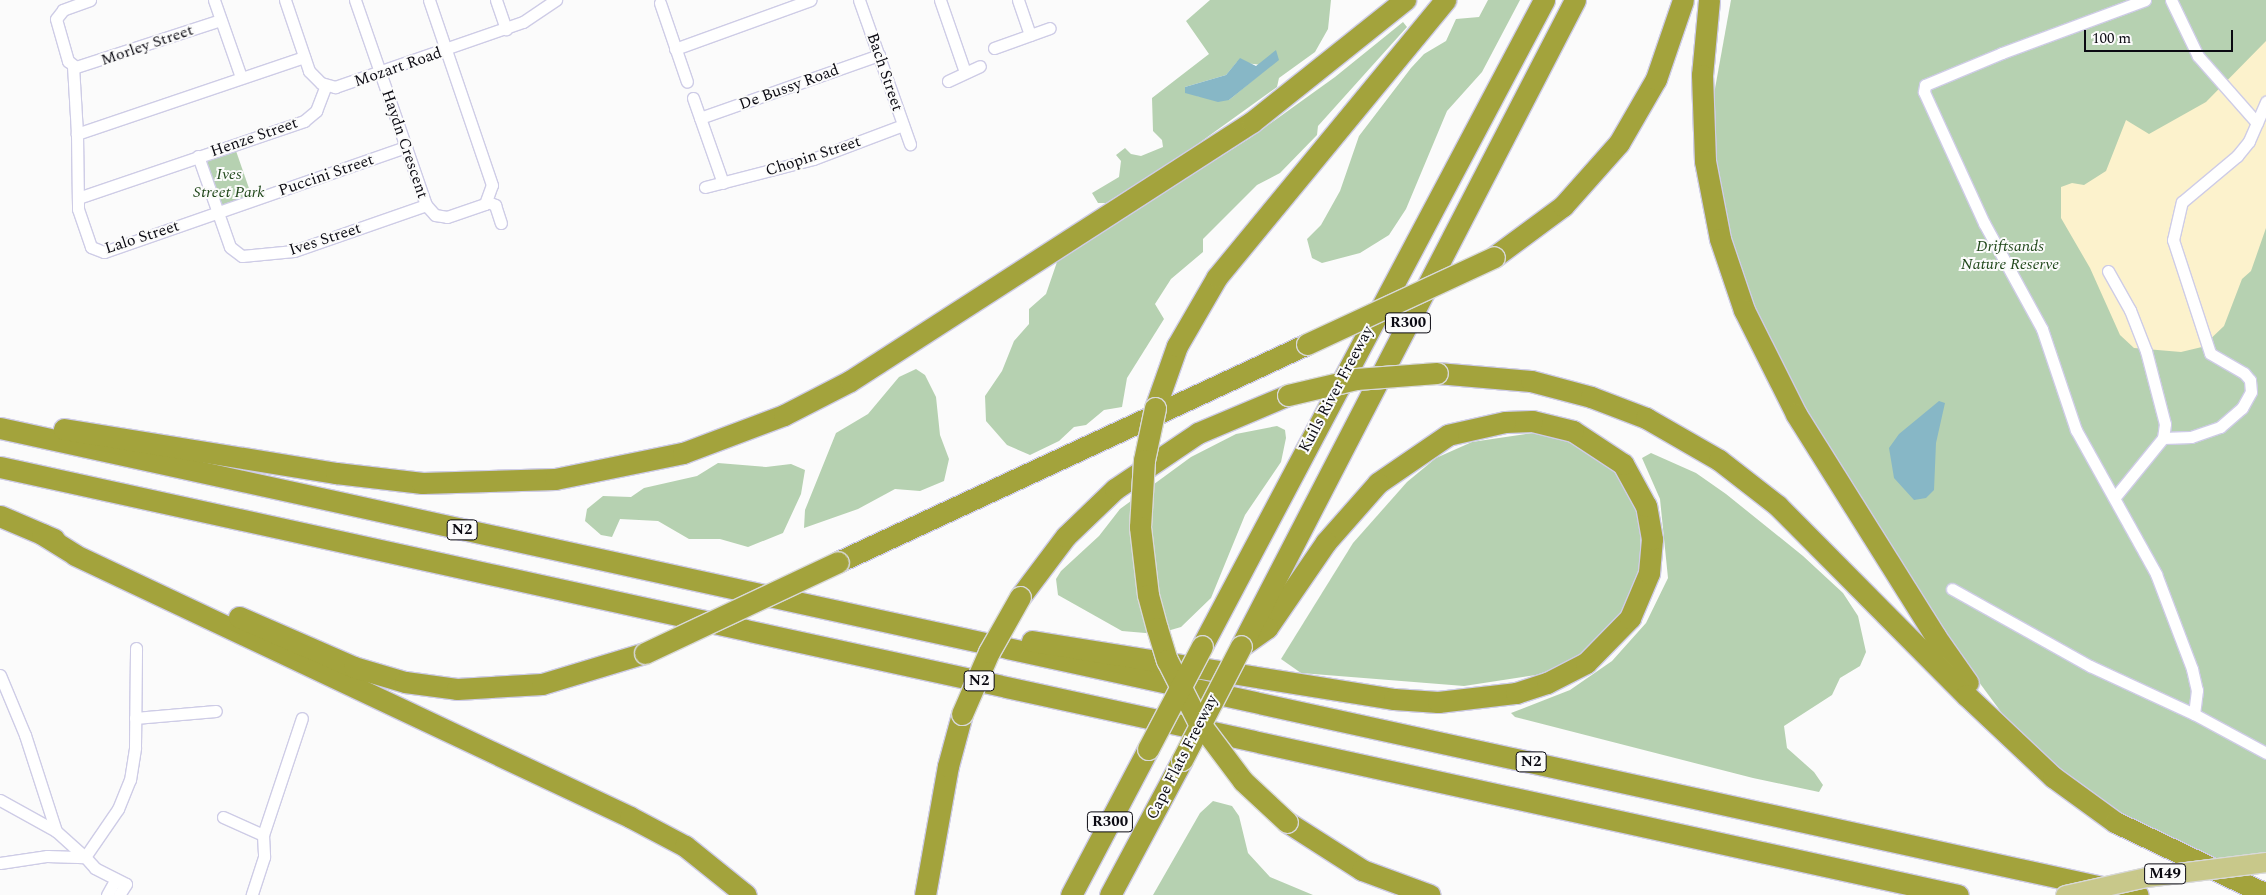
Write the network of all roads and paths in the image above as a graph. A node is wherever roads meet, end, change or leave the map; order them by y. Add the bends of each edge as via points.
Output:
1 (90, 0) edge
2 (214, 0) edge
3 (285, 0) edge
4 (355, 0) edge
5 (429, 0) edge
6 (496, 0) edge
7 (556, 0) edge
8 (810, 0) edge
9 (859, 0) edge
10 (940, 0) edge
11 (1018, 0) edge
12 (1404, 0) edge
13 (1445, 0) edge
14 (1544, 0) edge
15 (1575, 0) edge
16 (1683, 0) edge
17 (1709, 0) edge
18 (2145, 0) edge
19 (2171, 0) edge
20 (660, 3) dead end
21 (221, 20) junction
22 (1050, 28) dead end
23 (506, 29) junction
24 (1030, 35) junction
25 (994, 48) dead end
26 (675, 49) junction
27 (446, 50) junction
28 (878, 55) junction
29 (304, 57) junction
30 (73, 66) junction
31 (980, 66) dead end
32 (965, 72) junction
33 (380, 73) junction
34 (241, 77) junction
35 (948, 81) dead end
36 (687, 82) dead end
37 (326, 85) junction
38 (693, 98) dead end
39 (2266, 102) edge
40 (700, 118) junction
41 (2257, 123) junction
42 (903, 125) junction
43 (77, 134) junction
44 (910, 144) dead end
45 (406, 147) junction
46 (198, 156) junction
47 (722, 183) junction
48 (705, 187) dead end
49 (78, 198) junction
50 (488, 202) junction
51 (426, 205) junction
52 (218, 212) junction
53 (501, 223) dead end
54 (2108, 271) dead end
55 (0, 418) edge
56 (0, 428) edge
57 (2163, 438) junction
58 (0, 467) edge
59 (2114, 498) junction
60 (0, 516) edge
61 (42, 534) junction
62 (1952, 589) dead end
63 (924, 631) junction
64 (1202, 646) joint
65 (1241, 646) junction
66 (136, 648) dead end
67 (0, 675) edge
68 (4, 696) edge
69 (216, 711) dead end
70 (2194, 714) junction
71 (135, 718) junction
72 (302, 718) dead end
73 (2003, 730) junction
74 (2266, 753) edge
75 (0, 800) edge
76 (223, 817) dead end
77 (56, 831) junction
78 (263, 834) junction
79 (85, 857) junction
80 (2266, 862) edge
81 (0, 863) edge
82 (121, 882) junction
83 (2266, 894) edge
84 (107, 895) edge
85 (119, 895) edge
86 (252, 895) edge
87 (746, 895) edge
88 (925, 895) edge
89 (1071, 895) edge
90 (1110, 895) edge
91 (1430, 895) edge
92 (1958, 895) edge
93 (2065, 895) edge
94 (2138, 895) edge

1 - 30 street via 63,10 56,19
2 - 21 street
3 - 29 street
4 - 33 street, Haydn Crescent
5 - 27 street
6 - 23 street
7 - 23 street, Mozart Road
8 - 26 street
9 - 28 street, Bach Street
10 - 32 street
11 - 24 street
12 - 55 highway via 1252,122 850,381 784,415 683,453 555,479 422,483 336,473
13 - 91 highway, bridge via 1217,277 1197,307 1165,375 1144,460 1140,527 1148,595 1167,660 1198,721 1243,781 1287,822 1362,870
14 - 64 highway, Kuils River Freeway / R300
15 - 65 highway, Kuils River Freeway / R300
16 - 61 highway, bridge via 1656,79 1619,143 1563,206 1494,257 645,653 578,676 515,688 457,689 405,682 354,668
17 - 73 highway via 1702,75 1705,161 1720,239 1755,338 1796,414 1935,636
18 - 59 street via 2002,53 1926,85 1924,92 1984,224 2042,329 2076,430
19 - 41 street via 2198,56
20 - 26 street
21 - 30 street, Morley Street via 83,67
21 - 34 street
22 - 24 street
23 - 27 street, Mozart Road
24 - 25 street
26 - 36 street
27 - 33 street, Mozart Road
27 - 50 street via 492,185
28 - 40 street, De Bussy Road
28 - 42 street, Bach Street
29 - 34 street
29 - 37 street via 312,76
30 - 43 street, Lalo Street
31 - 32 street
32 - 35 street
33 - 37 street, Mozart Road via 340,86
33 - 45 street, Haydn Crescent
34 - 43 street
37 - 46 street, Henze Street via 316,111 304,121
38 - 40 street
39 - 41 street
40 - 47 street
41 - 57 street via 2237,156 2182,202 2173,240 2210,353 2244,373 2250,380 2251,392 2242,408 2220,427 2191,438
42 - 44 street, Bach Street
42 - 47 street, Chopin Street via 812,159
43 - 49 street, Lalo Street
45 - 51 street, Haydn Crescent
45 - 52 street, Puccini Street
46 - 49 street, Henze Street
46 - 52 street, Ives Street
47 - 48 street, Chopin Street
49 - 52 street, Lalo Street via 89,244 101,252
50 - 51 street, Haydn Crescent via 447,217 435,215
50 - 53 street via 495,206
51 - 52 street, Ives Street via 294,251 247,257 232,250
54 - 57 street via 2130,310 2146,351 2165,424
56 - 63 highway, N2
57 - 59 street
58 - 92 highway, N2
59 - 70 street via 2156,574 2192,669 2197,690
60 - 61 highway
61 - 87 highway via 75,555 630,817 684,846
62 - 70 street via 2090,666
63 - 65 highway via 1010,637 1394,699 1438,702 1507,695 1547,683 1586,663 1630,618 1649,573 1652,539 1646,506 1623,464 1573,431 1532,421 1505,422 1448,435 1378,483 1326,542 1267,628
63 - 94 highway, N2
64 - 89 highway, Cape Flats Freeway / R300, bridge
65 - 90 highway, Cape Flats Freeway / R300, bridge
66 - 71 street
67 - 68 street
68 - 77 street
69 - 71 street
70 - 74 street
71 - 79 street via 135,748 124,795
72 - 78 street
73 - 83 highway via 2053,777 2115,822
73 - 88 highway, bridge via 1778,506 1719,460 1646,418 1591,397 1531,381 1437,373 1356,379 1288,395 1227,419 1146,466 1066,536 1020,596 989,652 962,714 948,766
75 - 77 street
76 - 78 street
77 - 79 street
78 - 86 street via 264,856
79 - 81 street via 48,856
79 - 82 street via 95,868
80 - 93 main road, M49, bridge via 2155,876
82 - 84 street
82 - 85 street

